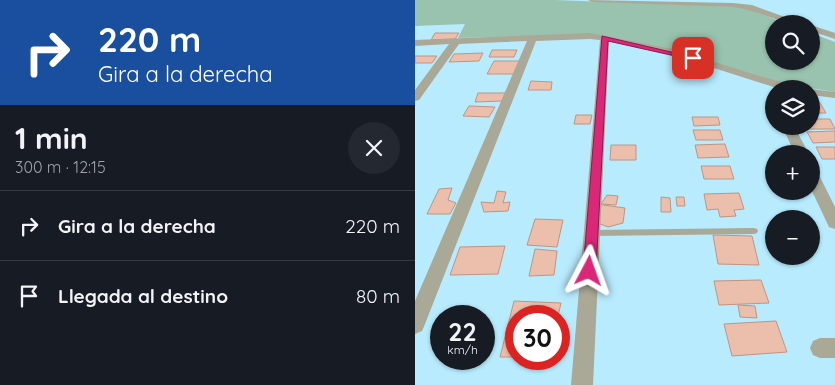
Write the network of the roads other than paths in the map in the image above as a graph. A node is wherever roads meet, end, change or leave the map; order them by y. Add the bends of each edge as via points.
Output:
1 (592, 0) edge
2 (607, 0) edge
3 (736, 0) edge
4 (771, 10) junction
5 (781, 15) edge
6 (820, 31) edge
7 (835, 36) edge
8 (533, 38) junction
9 (605, 38) junction
10 (456, 41) junction
11 (415, 43) edge
12 (765, 82) edge
13 (820, 93) edge
14 (835, 95) edge
15 (415, 98) edge
16 (820, 192) edge
17 (835, 223) edge
18 (754, 231) dead end
19 (592, 233) junction
20 (415, 324) edge
21 (582, 385) edge

1 - 2 street
2 - 4 street via 733,5
3 - 4 street
4 - 5 street
6 - 7 street
8 - 9 street
8 - 10 street
8 - 20 street
9 - 12 street via 679,53
9 - 19 street
10 - 11 street
10 - 15 street
13 - 14 street
16 - 17 street
18 - 19 lane
19 - 21 street

